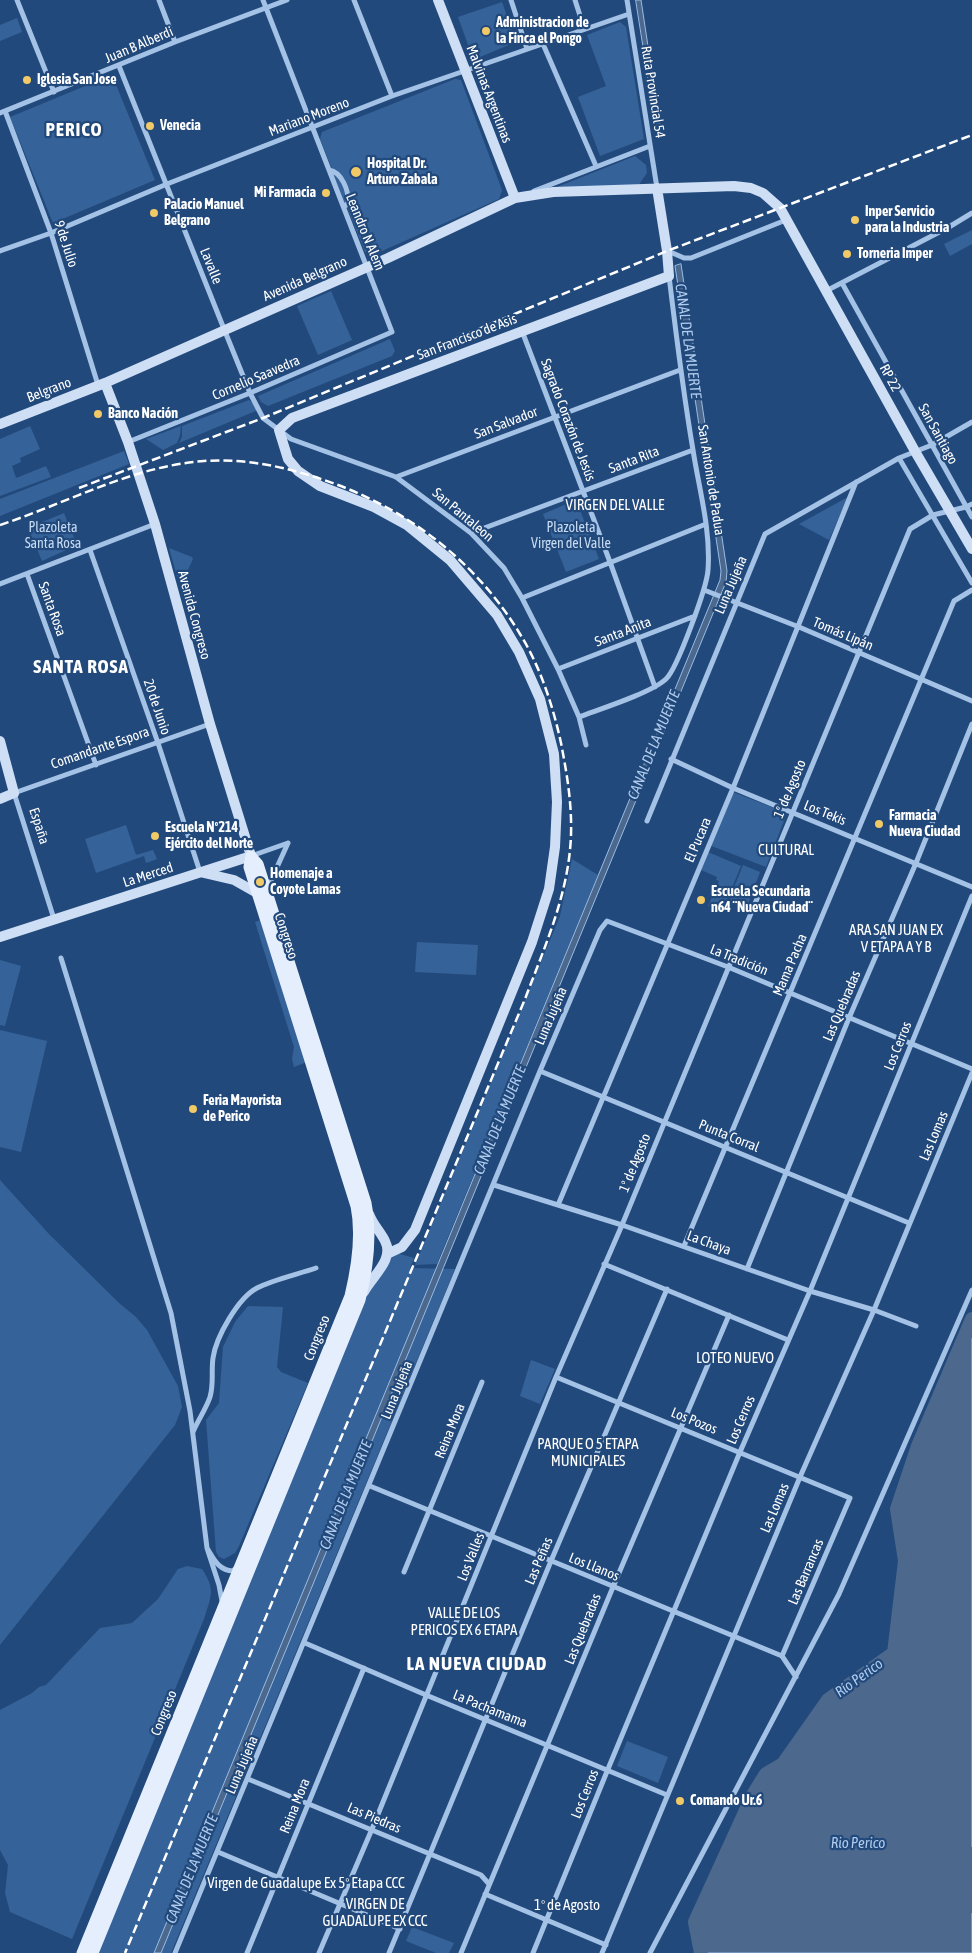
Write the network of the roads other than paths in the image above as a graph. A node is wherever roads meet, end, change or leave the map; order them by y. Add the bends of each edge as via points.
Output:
1 (17, 0) edge
2 (160, 0) edge
3 (263, 0) edge
4 (287, 0) edge
5 (354, 0) edge
6 (438, 0) edge
7 (512, 0) edge
8 (576, 0) edge
9 (627, 0) edge
10 (266, 8) junction
11 (629, 14) junction
12 (584, 28) junction
13 (176, 42) junction
14 (543, 44) junction
15 (527, 49) junction
16 (119, 66) junction
17 (465, 70) junction
18 (54, 92) junction
19 (392, 96) junction
20 (2, 112) edge
21 (312, 128) junction
22 (650, 146) junction
23 (596, 166) junction
24 (329, 170) junction
25 (166, 184) junction
26 (656, 188) junction
27 (515, 198) junction
28 (344, 207) junction
29 (972, 213) edge
30 (786, 220) junction
31 (51, 233) junction
32 (0, 251) edge
33 (667, 251) junction
34 (368, 266) junction
35 (669, 276) junction
36 (842, 283) junction
37 (826, 291) junction
38 (224, 329) junction
39 (522, 330) junction
40 (392, 332) joint
41 (680, 370) junction
42 (101, 384) junction
43 (250, 393) junction
44 (555, 417) junction
45 (263, 418) joint
46 (972, 422) edge
47 (1, 424) edge
48 (279, 430) junction
49 (128, 442) junction
50 (932, 445) junction
51 (692, 450) junction
52 (916, 453) junction
53 (899, 458) junction
54 (396, 477) junction
55 (856, 482) junction
56 (583, 491) junction
57 (972, 504) edge
58 (966, 507) junction
59 (950, 511) junction
60 (933, 515) junction
61 (972, 517) edge
62 (155, 524) junction
63 (706, 524) junction
64 (471, 533) junction
65 (972, 549) edge
66 (90, 550) junction
67 (610, 562) junction
68 (27, 574) junction
69 (972, 583) edge
70 (0, 584) edge
71 (704, 590) junction
72 (972, 590) edge
73 (522, 598) junction
74 (736, 602) junction
75 (695, 616) junction
76 (799, 627) junction
77 (637, 638) junction
78 (859, 653) junction
79 (558, 669) junction
80 (921, 679) junction
81 (655, 687) junction
82 (972, 701) edge
83 (579, 718) junction
84 (210, 724) junction
85 (972, 724) edge
86 (0, 740) edge
87 (158, 743) junction
88 (586, 746) dead end
89 (671, 760) junction
90 (96, 765) junction
91 (733, 788) junction
92 (14, 793) junction
93 (0, 798) edge
94 (793, 812) junction
95 (646, 821) dead end
96 (855, 837) junction
97 (251, 856) junction
98 (916, 863) junction
99 (200, 872) junction
100 (972, 887) edge
101 (262, 892) junction
102 (972, 896) edge
103 (54, 920) junction
104 (607, 921) joint
105 (0, 937) edge
106 (0, 943) edge
107 (667, 943) junction
108 (61, 958) dead end
109 (728, 967) junction
110 (790, 993) junction
111 (849, 1018) junction
112 (912, 1042) junction
113 (972, 1068) edge
114 (540, 1071) junction
115 (972, 1073) edge
116 (603, 1096) junction
117 (664, 1122) junction
118 (725, 1146) junction
119 (787, 1172) junction
120 (494, 1185) junction
121 (848, 1198) junction
122 (558, 1205) junction
123 (367, 1208) junction
124 (910, 1223) junction
125 (622, 1225) junction
126 (684, 1246) junction
127 (388, 1254) junction
128 (604, 1264) junction
129 (316, 1268) dead end
130 (747, 1269) junction
131 (667, 1289) junction
132 (972, 1290) edge
133 (810, 1291) junction
134 (360, 1300) junction
135 (874, 1310) junction
136 (729, 1315) junction
137 (916, 1326) dead end
138 (788, 1340) junction
139 (556, 1377) junction
140 (482, 1382) dead end
141 (620, 1403) junction
142 (680, 1428) junction
143 (193, 1433) junction
144 (740, 1452) junction
145 (800, 1477) junction
146 (370, 1486) junction
147 (850, 1498) joint
148 (429, 1511) junction
149 (491, 1537) junction
150 (207, 1548) junction
151 (551, 1561) junction
152 (240, 1564) junction
153 (404, 1572) dead end
154 (613, 1587) junction
155 (675, 1610) junction
156 (220, 1614) junction
157 (734, 1635) junction
158 (305, 1643) junction
159 (782, 1656) junction
160 (364, 1668) junction
161 (796, 1677) junction
162 (426, 1695) junction
163 (486, 1720) junction
164 (548, 1745) junction
165 (608, 1769) junction
166 (248, 1779) junction
167 (667, 1794) junction
168 (309, 1803) junction
169 (372, 1829) junction
170 (218, 1852) junction
171 (431, 1854) junction
172 (278, 1877) junction
173 (489, 1884) junction
174 (485, 1894) junction
175 (339, 1904) junction
176 (547, 1920) junction
177 (400, 1929) junction
178 (606, 1945) junction
179 (82, 1953) edge
180 (93, 1953) edge
181 (177, 1953) edge
182 (247, 1953) edge
183 (319, 1953) edge
184 (390, 1953) edge
185 (460, 1953) edge
186 (533, 1953) edge
187 (602, 1953) edge
188 (650, 1953) edge

1 - 18 street
2 - 13 street
3 - 10 street, Leandro N Alem
4 - 10 street, Juan B Alberdi
5 - 19 street
6 - 17 street, Malvinas Argentinas
7 - 15 street
8 - 12 street
9 - 11 street, Ruta Provincial 54
10 - 13 street, Juan B Alberdi
10 - 21 street, Leandro N Alem
11 - 12 street, Mariano Moreno
11 - 22 street, Ruta Provincial 54
12 - 14 street, Mariano Moreno
13 - 16 street, Juan B Alberdi
14 - 15 street, Mariano Moreno
14 - 23 street
15 - 17 street, Mariano Moreno
16 - 18 street, Juan B Alberdi
16 - 25 street, Lavalle
17 - 19 street, Mariano Moreno
17 - 27 street, Malvinas Argentinas
18 - 20 street, Juan B Alberdi
19 - 21 street, Mariano Moreno
20 - 31 street, 9 de Julio
21 - 24 street, Leandro N Alem
21 - 25 street, Mariano Moreno
22 - 23 street
22 - 26 street, Ruta Provincial 54
23 - 27 street
24 - 28 street, Leandro N Alem
24 - 28 street via 341,177 348,195 348,203
25 - 31 street, Mariano Moreno
25 - 38 street, Lavalle
26 - 27 street, Avenida Belgrano via 553,192
26 - 30 street, RP 22 via 751,188 774,201
26 - 33 street, San Antonio de Padua
27 - 34 street, Avenida Belgrano
28 - 34 street, Leandro N Alem
29 - 36 street
30 - 33 street via 691,258
30 - 37 street, RP 22
31 - 32 street, Mariano Moreno
31 - 42 street, 9 de Julio
33 - 35 street, San Antonio de Padua
34 - 38 street, Avenida Belgrano
34 - 40 street, Leandro N Alem
35 - 39 street, San Francisco de Asis
35 - 41 street, San Antonio de Padua
36 - 37 street
36 - 50 street, San Santiago
37 - 52 street, RP 22
38 - 42 street, Avenida Belgrano
38 - 43 street, Lavalle
39 - 44 street, Sagrado Corazón de Jesús
39 - 48 street, San Francisco de Asis via 292,418
40 - 43 street, Cornelio Saavedra
41 - 44 street, San Salvador
41 - 51 street, San Antonio de Padua
42 - 47 street, Belgrano
42 - 49 street, Avenida Congreso
43 - 45 street, Lavalle
43 - 49 street, Cornelio Saavedra
44 - 54 street, San Salvador
44 - 56 street, Sagrado Corazón de Jesús
45 - 48 street, San Pantaleon
46 - 50 street, Luna Jujeña
48 - 54 street, San Pantaleon via 291,439
48 - 127 street via 288,459 298,471 320,486 374,507 407,525 450,560 497,615 519,652 540,699 554,754 555,847 549,889 532,942 415,1230 402,1247
49 - 62 street, Avenida Congreso
50 - 52 street, Luna Jujeña
50 - 58 street, San Santiago
51 - 56 street, Santa Rita
51 - 63 street, San Antonio de Padua
52 - 53 street, Luna Jujeña
52 - 59 street, RP 22
53 - 55 street, Luna Jujeña
53 - 60 street
54 - 64 street, San Pantaleon
55 - 74 street, Luna Jujeña via 765,534
55 - 76 street, El Pucara
56 - 64 street, Santa Rita
56 - 67 street, Sagrado Corazón de Jesús
57 - 58 street, 1º de Agosto
58 - 59 street, 1º de Agosto
58 - 61 street, San Santiago
59 - 60 street, 1º de Agosto
59 - 65 street, RP 22
60 - 69 street
60 - 78 street, 1º de Agosto via 910,529
62 - 66 street
62 - 84 street, Avenida Congreso
63 - 67 street
63 - 71 street, San Antonio de Padua via 709,554
64 - 73 street, San Pantaleon via 504,568
66 - 68 street
66 - 87 street, 20 de Junio
67 - 73 street
67 - 77 street, Sagrado Corazón de Jesús
68 - 70 street
68 - 90 street, Santa Rosa
71 - 74 street, Tomás Lipán
71 - 75 street, San Antonio de Padua
72 - 80 street, Mama Pacha via 954,601
73 - 79 street, San Pantaleon
74 - 76 street, Tomás Lipán
74 - 89 street, Luna Jujeña
75 - 77 street, Santa Anita
75 - 81 street, San Antonio de Padua via 668,677
76 - 78 street, Tomás Lipán
76 - 91 street, El Pucara
77 - 79 street, Santa Anita
77 - 81 street, Sagrado Corazón de Jesús
78 - 80 street, Tomás Lipán
78 - 94 street, 1º de Agosto
79 - 83 street, San Pantaleon
80 - 82 street, Tomás Lipán
80 - 96 street, Mama Pacha
81 - 83 street
83 - 88 street, San Pantaleon
84 - 87 street, Comandante Espora
84 - 97 street, Avenida Congreso
85 - 98 street, Las Quebradas
86 - 92 street, España
87 - 90 street, Comandante Espora
87 - 99 street, 20 de Junio
89 - 91 street, Los Tekis
89 - 95 street, Luna Jujeña
90 - 92 street, Comandante Espora
91 - 94 street, Los Tekis
91 - 107 street, El Pucara
92 - 93 street, Comandante Espora
92 - 103 street, España
94 - 96 street, Los Tekis
94 - 109 street, 1º de Agosto
96 - 98 street, Los Tekis
96 - 110 street, Mama Pacha
97 - 99 street, La Merced
97 - 101 main road, Congreso via 249,867
97 - 101 street via 288,843
98 - 100 street, Los Tekis
98 - 111 street, Las Quebradas
99 - 101 street via 220,875
99 - 103 street, La Merced
101 - 123 main road, Congreso
101 - 152 main road, Congreso via 356,1206 358,1246 350,1296
102 - 112 street, Los Cerros
103 - 105 street
103 - 106 street via 43,928
104 - 107 street, La Tradición
104 - 114 street, Luna Jujeña via 600,930
107 - 109 street, La Tradición
107 - 116 street, El Pucara
108 - 143 street via 171,1313
109 - 110 street, La Tradición
109 - 117 street, 1º de Agosto
110 - 111 street, La Tradición
110 - 118 street, Mama Pacha
111 - 112 street, La Tradición
111 - 119 street, Las Quebradas
112 - 113 street, La Tradición
112 - 121 street, Los Cerros
114 - 116 street, Punta Corral
114 - 120 street, Luna Jujeña
115 - 124 street, Las Lomas
116 - 117 street, Punta Corral
116 - 122 street, El Pucara
117 - 118 street, Punta Corral
117 - 125 street, 1º de Agosto
118 - 119 street, Punta Corral
118 - 126 street, Mama Pacha
119 - 121 street, Punta Corral
119 - 130 street, Las Quebradas
120 - 122 street, La Chaya
120 - 146 street, Luna Jujeña
121 - 124 street, Punta Corral
121 - 133 street, Los Cerros
122 - 125 street, La Chaya
123 - 127 street via 385,1240
123 - 134 main road, Congreso via 368,1254
124 - 135 street, Las Lomas
125 - 126 street, La Chaya
125 - 128 street, Los Valles
126 - 130 street, La Chaya
127 - 134 street
128 - 131 street
128 - 139 street, Los Valles
129 - 143 street via 258,1287 236,1308 218,1341 213,1358 210,1398
130 - 133 street, La Chaya
131 - 136 street
131 - 141 street, Las Peñas
132 - 161 street via 839,1594
133 - 135 street, La Chaya
133 - 138 street, Los Cerros
134 - 180 main road, Congreso
135 - 137 street, La Chaya
135 - 145 street, Las Lomas
136 - 138 street
136 - 142 street, Las Quebradas
138 - 144 street, Los Cerros
139 - 141 street, Los Pozos
139 - 149 street, Los Valles
140 - 148 street, Reina Mora
141 - 142 street, Los Pozos
141 - 151 street, Las Peñas
142 - 144 street, Los Pozos
142 - 154 street, Las Quebradas
143 - 150 street
144 - 145 street, Los Pozos
144 - 155 street, Los Cerros
145 - 147 street, Los Pozos
145 - 157 street, Las Lomas
146 - 148 street, Los Llanos
146 - 158 street, Luna Jujeña
147 - 159 street, Las Barrancas
148 - 149 street, Los Llanos
148 - 153 street, Reina Mora
149 - 151 street, Los Llanos
149 - 162 street, Los Valles
150 - 152 street via 220,1567 226,1570 232,1571
150 - 156 street via 222,1596
151 - 154 street, Los Llanos
151 - 163 street, Las Peñas
152 - 156 main road, Congreso
154 - 155 street, Los Llanos
154 - 164 street, Las Quebradas
155 - 157 street, Los Llanos
155 - 165 street, Los Cerros
156 - 179 main road, Congreso
157 - 159 street, Los Llanos
157 - 167 street, Las Lomas
158 - 160 street, La Pachamama
158 - 166 street, Luna Jujeña
159 - 161 street
160 - 162 street, La Pachamama
160 - 168 street, Reina Mora
161 - 188 street
162 - 163 street, La Pachamama
162 - 169 street, Los Valles
163 - 164 street, La Pachamama
163 - 171 street, Las Peñas
164 - 165 street, La Pachamama
164 - 173 street, Las Quebradas
165 - 167 street, La Pachamama
165 - 176 street, Los Cerros
166 - 168 street, Las Piedras
166 - 170 street, Luna Jujeña
167 - 178 street, Las Lomas
168 - 169 street, Las Piedras
168 - 172 street, Reina Mora
169 - 171 street, Las Piedras
169 - 175 street, Los Valles
170 - 172 street
170 - 181 street, Luna Jujeña
171 - 173 street, Las Piedras via 480,1876
171 - 177 street, Las Peñas
172 - 175 street
172 - 182 street, Reina Mora
173 - 174 street, Las Quebradas
174 - 176 street
174 - 185 street, Las Quebradas
175 - 177 street
175 - 183 street, Los Valles
176 - 178 street
176 - 186 street, Los Cerros
177 - 184 street, Las Peñas
178 - 187 street, Las Lomas

